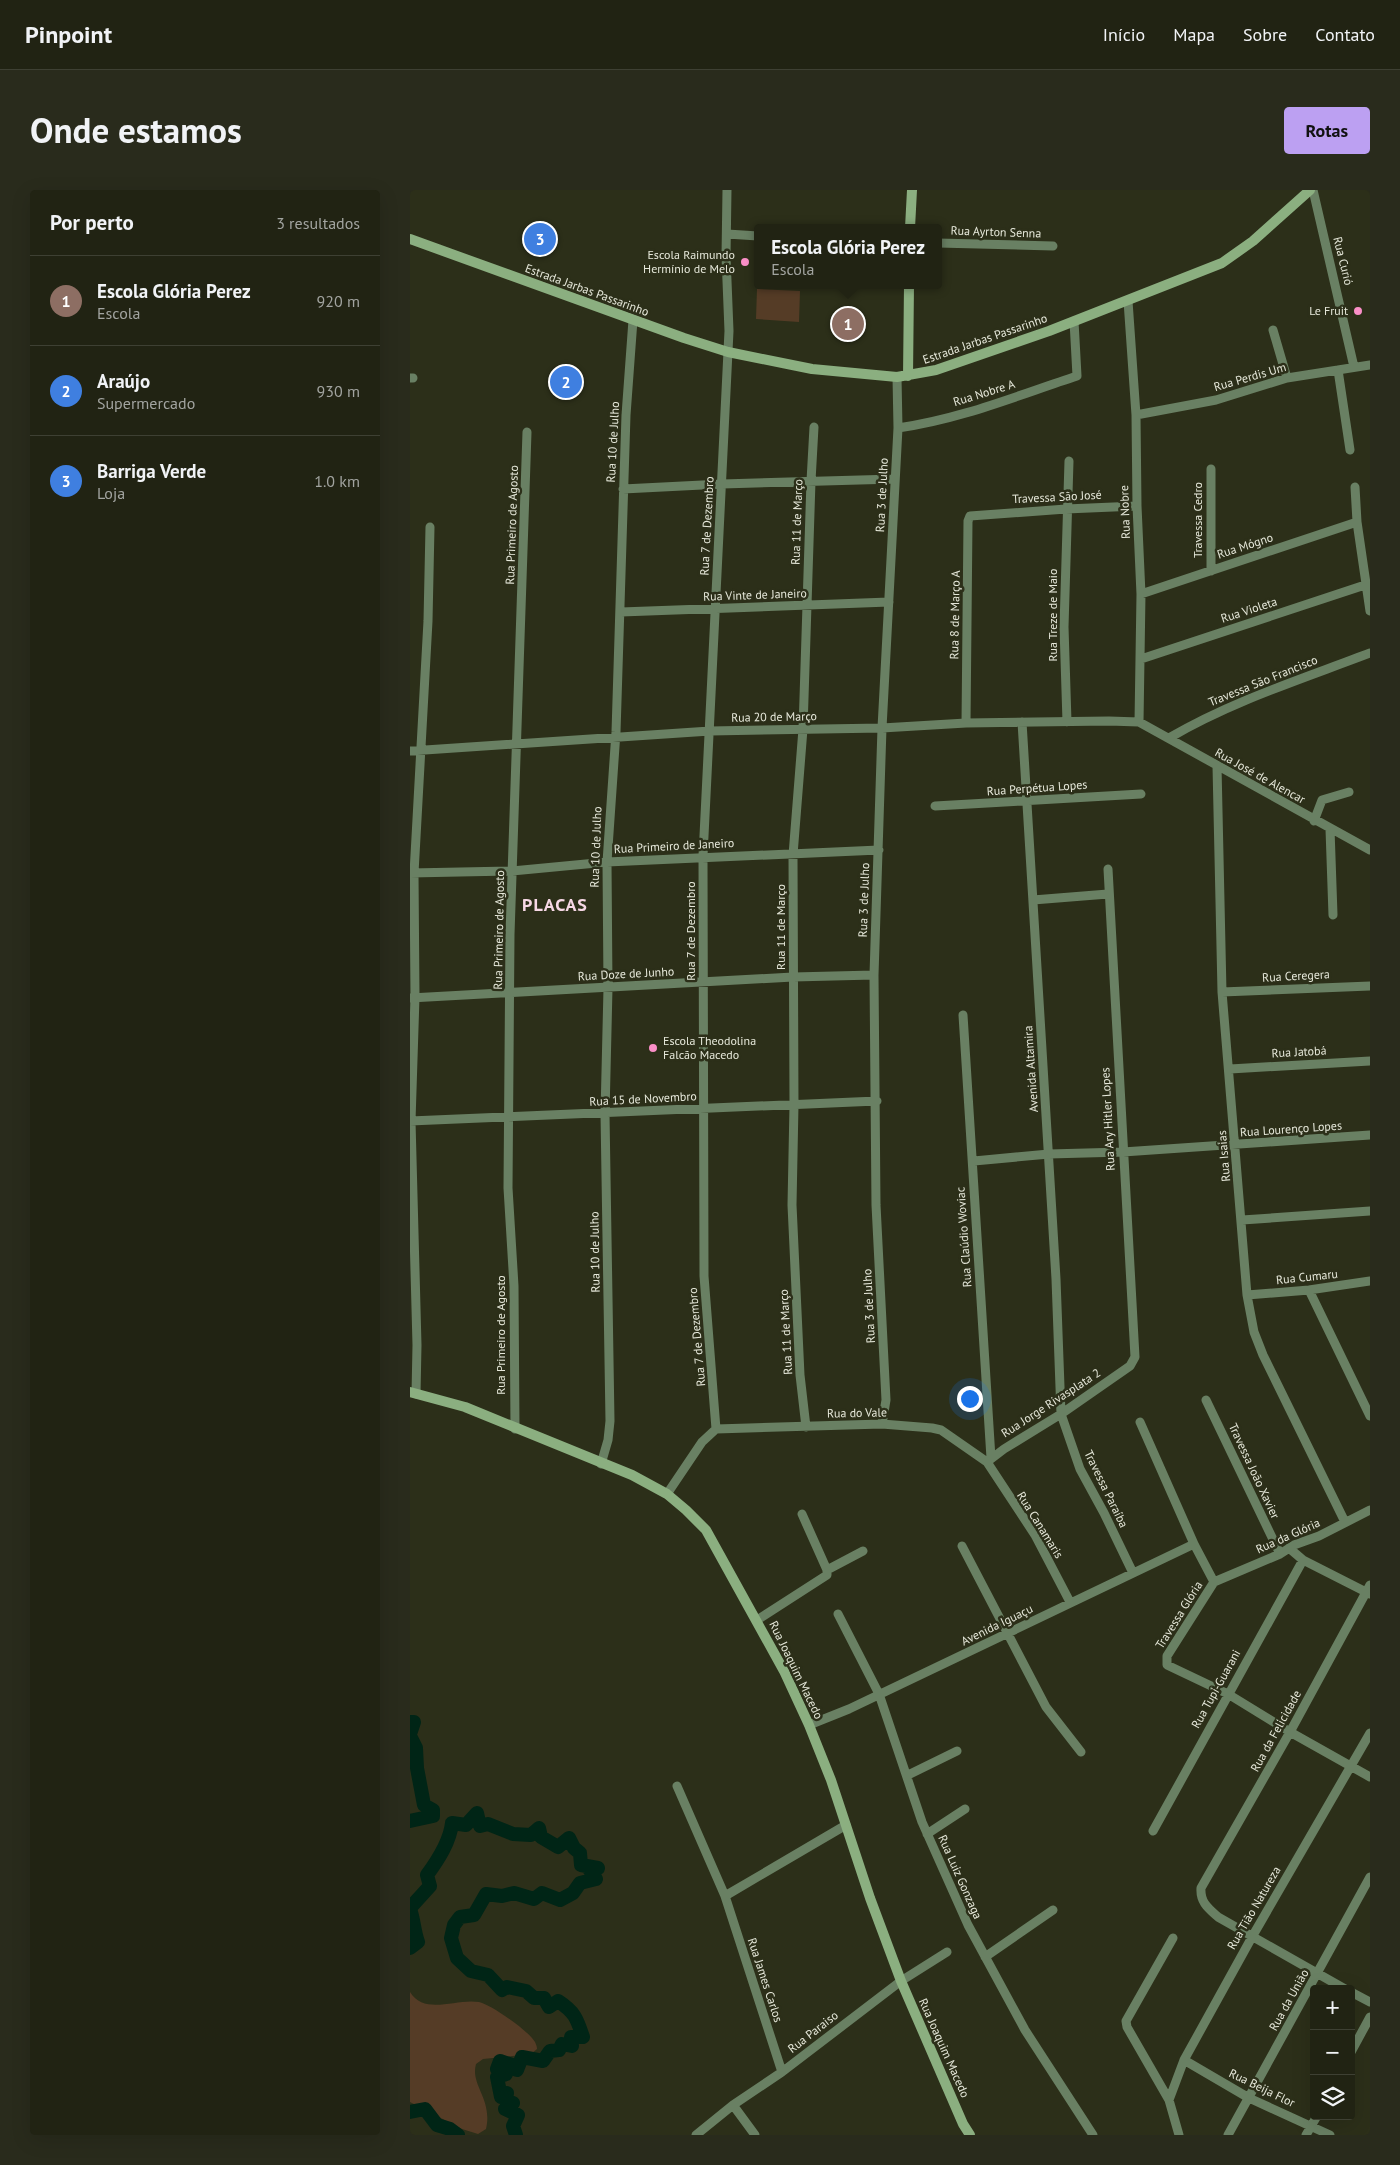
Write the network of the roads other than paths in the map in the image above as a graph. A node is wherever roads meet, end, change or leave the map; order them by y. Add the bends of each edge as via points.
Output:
1 (727, 190) edge
2 (912, 190) edge
3 (1312, 190) edge
4 (910, 224) edge
5 (727, 234) junction
6 (754, 236) edge
7 (410, 239) edge
8 (942, 243) edge
9 (1053, 246) dead end
10 (909, 289) edge
11 (1128, 301) junction
12 (633, 320) junction
13 (1074, 321) junction
14 (1273, 330) dead end
15 (728, 352) junction
16 (1370, 364) edge
17 (1354, 367) junction
18 (1338, 370) junction
19 (908, 376) junction
20 (898, 377) junction
21 (1287, 378) junction
22 (1136, 415) junction
23 (814, 427) dead end
24 (898, 428) junction
25 (527, 432) dead end
26 (1350, 450) dead end
27 (1069, 461) dead end
28 (1211, 470) dead end
29 (895, 480) junction
30 (811, 481) junction
31 (722, 484) junction
32 (1355, 487) dead end
33 (623, 489) junction
34 (1137, 506) junction
35 (1066, 508) junction
36 (978, 514) joint
37 (1357, 522) junction
38 (430, 527) dead end
39 (1211, 571) junction
40 (1366, 585) junction
41 (1141, 594) junction
42 (889, 602) junction
43 (808, 605) junction
44 (1370, 606) edge
45 (715, 609) junction
46 (621, 612) junction
47 (1370, 653) edge
48 (1141, 659) junction
49 (1022, 722) junction
50 (1068, 722) junction
51 (1139, 722) junction
52 (966, 723) junction
53 (882, 728) junction
54 (803, 729) junction
55 (710, 731) junction
56 (615, 738) junction
57 (1169, 738) junction
58 (517, 745) junction
59 (420, 750) junction
60 (410, 751) edge
61 (1217, 766) junction
62 (1349, 792) dead end
63 (1141, 794) dead end
64 (1026, 801) junction
65 (935, 806) dead end
66 (1314, 821) junction
67 (1330, 829) junction
68 (879, 850) junction
69 (1370, 850) edge
70 (793, 855) junction
71 (704, 856) junction
72 (607, 862) junction
73 (1108, 869) dead end
74 (512, 871) junction
75 (412, 873) edge
76 (1108, 894) junction
77 (1033, 900) junction
78 (1333, 915) dead end
79 (874, 976) junction
80 (793, 977) junction
81 (703, 983) junction
82 (1370, 986) edge
83 (608, 988) junction
84 (1222, 992) junction
85 (510, 994) junction
86 (413, 998) edge
87 (963, 1015) dead end
88 (1370, 1061) edge
89 (1230, 1069) junction
90 (877, 1101) junction
91 (794, 1105) junction
92 (702, 1108) junction
93 (605, 1114) junction
94 (508, 1117) junction
95 (410, 1121) edge
96 (1370, 1135) edge
97 (1235, 1145) junction
98 (1123, 1152) junction
99 (1049, 1154) junction
100 (974, 1161) junction
101 (1370, 1211) edge
102 (1242, 1220) junction
103 (1370, 1281) edge
104 (1309, 1290) junction
105 (1247, 1295) junction
106 (1130, 1366) joint
107 (413, 1393) edge
108 (1206, 1400) dead end
109 (1061, 1414) junction
110 (1370, 1416) edge
111 (1140, 1422) dead end
112 (882, 1424) junction
113 (806, 1427) junction
114 (515, 1429) junction
115 (716, 1429) junction
116 (989, 1460) junction
117 (601, 1464) junction
118 (666, 1494) junction
119 (1370, 1510) edge
120 (802, 1514) dead end
121 (1345, 1522) junction
122 (1194, 1544) junction
123 (962, 1546) dead end
124 (1289, 1548) junction
125 (863, 1551) dead end
126 (1280, 1554) junction
127 (1303, 1560) junction
128 (827, 1571) junction
129 (1133, 1574) junction
130 (1214, 1582) junction
131 (1369, 1590) edge
132 (1070, 1602) junction
133 (838, 1614) dead end
134 (757, 1620) junction
135 (1009, 1633) junction
136 (879, 1694) junction
137 (1228, 1694) junction
138 (809, 1725) junction
139 (1290, 1732) junction
140 (1370, 1733) edge
141 (957, 1751) dead end
142 (1081, 1752) dead end
143 (1351, 1766) junction
144 (908, 1775) junction
145 (1370, 1777) edge
146 (677, 1786) dead end
147 (965, 1809) dead end
148 (846, 1825) junction
149 (1152, 1831) dead end
150 (927, 1834) junction
151 (1370, 1877) edge
152 (725, 1896) junction
153 (1053, 1910) dead end
154 (1252, 1937) junction
155 (1173, 1938) dead end
156 (947, 1952) dead end
157 (985, 1957) junction
158 (1318, 1974) junction
159 (901, 1981) junction
160 (1338, 1985) edge
161 (1355, 1994) edge
162 (1370, 2002) edge
163 (1370, 2017) edge
164 (1355, 2045) edge
165 (1184, 2060) junction
166 (782, 2072) junction
167 (1250, 2098) junction
168 (1168, 2100) junction
169 (733, 2105) junction
170 (1315, 2120) edge
171 (1312, 2126) junction
172 (696, 2135) edge
173 (755, 2135) edge
174 (970, 2135) edge
175 (1093, 2135) edge
176 (1179, 2135) edge
177 (1228, 2135) edge
178 (1306, 2135) edge
179 (1330, 2135) edge

1 - 5 street, Rua 7 de Dezembro
2 - 4 street
3 - 11 street, Estrada Jarbas Passarinho via 1253,242 1222,263
3 - 17 street, Rua Curió
5 - 6 street
5 - 15 street, Rua 7 de Dezembro
7 - 12 street, Estrada Jarbas Passarinho
8 - 9 street, Rua Ayrton Senna
10 - 19 street
11 - 13 street, Estrada Jarbas Passarinho
11 - 22 street, Rua Nobre
12 - 15 street, Estrada Jarbas Passarinho
12 - 33 street, Rua 10 de Julho
13 - 19 street, Estrada Jarbas Passarinho via 967,360
13 - 24 street, Rua Nobre A via 1076,376 974,412
14 - 21 street
15 - 20 street, Estrada Jarbas Passarinho via 812,369
15 - 31 street, Rua 7 de Dezembro
16 - 17 street, Rua Perdis Um
17 - 18 street, Rua Perdis Um
18 - 21 street, Rua Perdis Um
18 - 26 street
19 - 20 street, Estrada Jarbas Passarinho
20 - 24 street, Rua 3 de Julho
21 - 22 street, Rua Perdis Um via 1216,400
22 - 34 street, Rua Nobre
23 - 30 street, Rua 11 de Março
24 - 29 street, Rua 3 de Julho
25 - 58 street, Rua Primeiro de Agosto
27 - 35 street, Rua Treze de Maio
28 - 39 street, Travessa Cedro
29 - 30 street
29 - 42 street, Rua 3 de Julho
30 - 31 street
30 - 43 street, Rua 11 de Março
31 - 33 street
31 - 45 street, Rua 7 de Dezembro
32 - 37 street
33 - 46 street, Rua 10 de Julho
34 - 35 street, Travessa São José
34 - 41 street, Rua Nobre
35 - 36 street, Travessa São José
35 - 50 street, Rua Treze de Maio via 1064,627
36 - 52 street, Rua 8 de Março A via 970,516 968,521
37 - 39 street, Rua Mógno
37 - 40 street
38 - 59 street
39 - 41 street, Rua Mógno
40 - 44 street
40 - 48 street, Rua Violeta
41 - 48 street, Rua Nobre
42 - 43 street, Rua Vinte de Janeiro
42 - 53 street, Rua 3 de Julho
43 - 45 street, Rua Vinte de Janeiro
43 - 54 street, Rua 11 de Março
45 - 46 street, Rua Vinte de Janeiro
45 - 55 street, Rua 7 de Dezembro
46 - 56 street, Rua 10 de Julho
47 - 57 street, Travessa São Francisco via 1267,691 1198,721
48 - 51 street, Rua Nobre
49 - 50 street, Rua 20 de Março
49 - 52 street, Rua 20 de Março
49 - 64 street, Avenida Altamira
50 - 51 street, Rua 20 de Março
51 - 57 street, Rua José de Alencar
52 - 53 street, Rua 20 de Março
53 - 54 street, Rua 20 de Março
53 - 68 street, Rua 3 de Julho
54 - 55 street, Rua 20 de Março
54 - 70 street, Rua 11 de Março
55 - 56 street, Rua 20 de Março
55 - 71 street, Rua 7 de Dezembro
56 - 58 street, Rua 20 de Março
56 - 72 street, Rua 10 de Julho
57 - 61 street, Rua José de Alencar
58 - 59 street, Rua 20 de Março
58 - 74 street, Rua Primeiro de Agosto
59 - 60 street, Rua 20 de Março
59 - 75 street
61 - 66 street, Rua José de Alencar
61 - 84 street, Rua Isaias
62 - 66 street via 1322,800
63 - 64 street, Rua Perpétua Lopes
64 - 65 street, Rua Perpétua Lopes
64 - 77 street, Avenida Altamira
66 - 67 street, Rua José de Alencar
67 - 69 street, Rua José de Alencar
67 - 78 street
68 - 70 street, Rua Primeiro de Janeiro
68 - 79 street, Rua 3 de Julho
70 - 71 street, Rua Primeiro de Janeiro
70 - 80 street, Rua 11 de Março
71 - 72 street, Rua Primeiro de Janeiro
71 - 81 street, Rua 7 de Dezembro
72 - 74 street, Rua Primeiro de Janeiro
72 - 83 street, Rua 10 de Julho
73 - 76 street, Rua Ary Hitler Lopes
74 - 75 street, Rua Primeiro de Janeiro
74 - 85 street, Rua Primeiro de Agosto
75 - 86 street
76 - 77 street
76 - 98 street, Rua Ary Hitler Lopes
77 - 99 street, Avenida Altamira
79 - 80 street, Rua Doze de Junho
79 - 90 street, Rua 3 de Julho
80 - 81 street, Rua Doze de Junho
80 - 91 street, Rua 11 de Março
81 - 83 street, Rua Doze de Junho
81 - 92 street, Rua 7 de Dezembro
82 - 84 street, Rua Ceregera
83 - 85 street, Rua Doze de Junho
83 - 93 street, Rua 10 de Julho
84 - 89 street, Rua Isaias
85 - 86 street, Rua Doze de Junho
85 - 94 street, Rua Primeiro de Agosto
86 - 95 street
87 - 100 street, Rua Claúdio Woviac
88 - 89 street, Rua Jatobá
89 - 97 street, Rua Isaias
90 - 91 street, Rua 15 de Novembro
90 - 112 street, Rua 3 de Julho via 876,1205 886,1400
91 - 92 street, Rua 15 de Novembro
91 - 113 street, Rua 11 de Março via 793,1244
92 - 93 street, Rua 15 de Novembro
92 - 115 street, Rua 7 de Dezembro via 704,1276
93 - 94 street, Rua 15 de Novembro
93 - 117 street, Rua 10 de Julho via 610,1421
94 - 95 street, Rua 15 de Novembro
94 - 114 street, Rua Primeiro de Agosto
95 - 107 street via 417,1345
96 - 97 street, Rua Lourenço Lopes
97 - 98 street, Rua Lourenço Lopes
97 - 102 street, Rua Isaias
98 - 99 street, Rua Lourenço Lopes
98 - 106 street, Rua Ary Hitler Lopes via 1135,1351
99 - 100 street, Rua Lourenço Lopes
99 - 109 street, Avenida Altamira
100 - 116 street, Rua Claúdio Woviac via 973,1196
101 - 102 street
102 - 105 street, Rua Isaias
103 - 104 street, Rua Cumaru
104 - 105 street, Rua Cumaru
104 - 110 street
105 - 121 street, Rua Isaias via 1254,1332 1263,1356
106 - 109 street, Rua Jorge Rivasplata 2
107 - 114 street, Rua Joaquim Macedo via 465,1407
108 - 126 street, Travessa João Xavier
109 - 116 street, Rua Jorge Rivasplata 2
109 - 129 street, Travessa Paraíba via 1080,1469
111 - 122 street
112 - 113 street, Rua do Vale
112 - 116 street, Rua do Vale via 941,1430
113 - 115 street, Rua do Vale
114 - 117 street, Rua Joaquim Macedo
115 - 118 street via 702,1442
116 - 132 street, Rua Canamaris via 1035,1535
117 - 118 street, Rua Joaquim Macedo via 632,1475
118 - 134 street, Rua Joaquim Macedo via 706,1530
119 - 121 street, Rua da Glória
120 - 128 street
121 - 124 street, Rua da Glória
122 - 129 street, Avenida Iguaçu
122 - 130 street
123 - 135 street
124 - 126 street, Rua da Glória
124 - 127 street
125 - 128 street
126 - 130 street, Rua da Glória
127 - 131 street
127 - 137 street, Rua Tupi-Guarani
128 - 134 street via 824,1578
129 - 132 street, Avenida Iguaçu
130 - 137 street, Travessa Glória via 1166,1662
131 - 139 street, Rua da Felicidade
132 - 135 street, Avenida Iguaçu
133 - 136 street, Rua Luiz Gonzaga
134 - 138 street, Rua Joaquim Macedo
135 - 136 street, Avenida Iguaçu
135 - 142 street via 1025,1671 1046,1707
136 - 138 street, Avenida Iguaçu
136 - 144 street, Rua Luiz Gonzaga
137 - 139 street
137 - 149 street, Rua Tupi-Guarani
138 - 148 street, Rua Joaquim Macedo
139 - 143 street
139 - 154 street, Rua da Felicidade via 1201,1888 1202,1901 1209,1909
140 - 143 street, Rua Tião Natureza
141 - 144 street
143 - 145 street
143 - 154 street, Rua Tião Natureza
144 - 150 street, Rua Luiz Gonzaga
146 - 152 street, Rua James Carlos
147 - 150 street
148 - 152 street
148 - 159 street, Rua Joaquim Macedo
150 - 157 street, Rua Luiz Gonzaga
151 - 158 street, Rua da União
152 - 166 street, Rua James Carlos
153 - 157 street
154 - 158 street
154 - 165 street, Rua Tião Natureza
155 - 168 street via 1126,2021
156 - 159 street, Rua Paraiso
157 - 175 street, Rua Luiz Gonzaga via 1025,2030
158 - 160 street
158 - 167 street, Rua da União
159 - 166 street, Rua Paraiso
159 - 174 street, Rua Joaquim Macedo
161 - 162 street
163 - 164 street
165 - 167 street, Rua Beija Flor
165 - 168 street, Rua Tião Natureza
166 - 169 street, Rua Paraiso
167 - 171 street, Rua Beija Flor
167 - 177 street, Rua da União
168 - 176 street
169 - 172 street, Rua Paraiso
169 - 173 street
170 - 171 street
171 - 178 street
171 - 179 street, Rua Beija Flor

